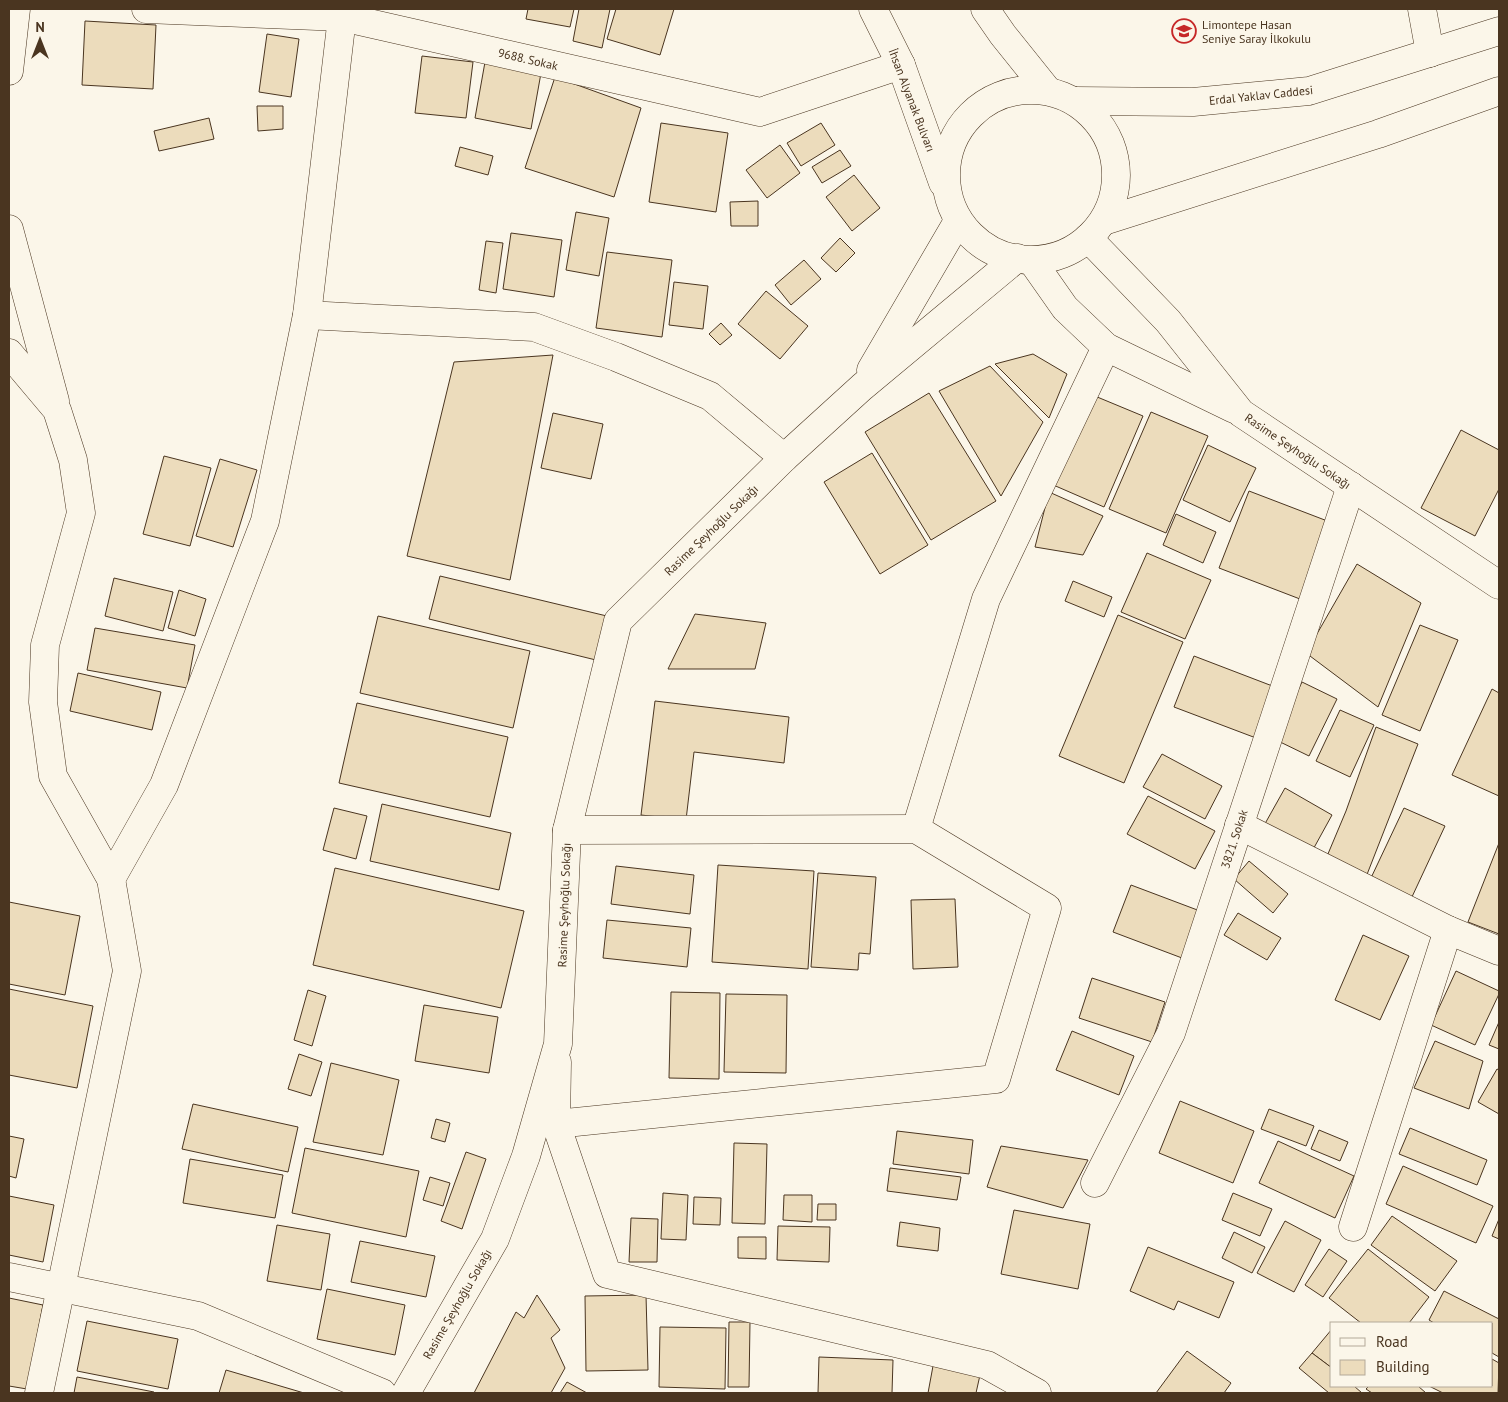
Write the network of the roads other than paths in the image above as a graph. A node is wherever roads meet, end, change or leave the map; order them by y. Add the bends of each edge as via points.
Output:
1 (16, 9) edge
2 (146, 9) edge
3 (873, 9) edge
4 (985, 9) edge
5 (1422, 9) edge
6 (343, 13) edge
7 (1499, 31) edge
8 (1430, 53) junction
9 (901, 65) junction
10 (9, 71) edge
11 (1048, 91) junction
12 (1499, 91) edge
13 (1075, 101) junction
14 (946, 194) junction
15 (958, 221) junction
16 (9, 230) edge
17 (1096, 230) junction
18 (1024, 260) junction
19 (307, 315) junction
20 (1106, 347) junction
21 (9, 353) edge
22 (862, 386) junction
23 (57, 410) junction
24 (1241, 413) junction
25 (784, 458) junction
26 (1351, 486) junction
27 (1499, 586) edge
28 (1239, 825) junction
29 (916, 829) junction
30 (567, 830) junction
31 (111, 880) junction
32 (1448, 930) junction
33 (1499, 951) edge
34 (558, 1044) junction
35 (556, 1124) junction
36 (1094, 1183) dead end
37 (1353, 1227) dead end
38 (9, 1276) edge
39 (61, 1289) junction
40 (39, 1393) edge
41 (382, 1393) edge
42 (406, 1393) edge
43 (1037, 1393) edge

1 - 10 street
2 - 6 street, 9688. Sokak
3 - 9 street, İhsan Alyanak Bulvarı
4 - 11 street
5 - 8 street
6 - 9 street, 9688. Sokak via 760,112
6 - 19 street
7 - 8 street, Erdal Yaklav Caddesi
8 - 13 street, Erdal Yaklav Caddesi via 1309,92 1193,102
9 - 14 street, İhsan Alyanak Bulvarı
11 - 13 street
11 - 14 street via 1020,89 992,98 969,114 953,138 947,156
12 - 17 street
13 - 17 street via 1096,119 1110,142 1116,168 1114,195
14 - 15 street
15 - 18 street via 978,243 1003,256
15 - 22 street
16 - 23 street
17 - 18 street via 1084,242 1060,256
17 - 24 street, Rasime Şeyhoğlu Sokağı
18 - 20 street via 1065,308
18 - 22 street
19 - 25 street via 534,327 710,396
19 - 31 street via 265,521 164,785
20 - 24 street
20 - 29 street via 986,598
21 - 23 street
22 - 25 street, Rasime Şeyhoğlu Sokağı
23 - 31 street via 73,460 81,513 45,645 43,702 53,776
24 - 26 street, Rasime Şeyhoğlu Sokağı
25 - 30 street, Rasime Şeyhoğlu Sokağı via 618,621
26 - 27 street, Rasime Şeyhoğlu Sokağı
26 - 28 street, 3821. Sokak
28 - 32 street
28 - 36 street, 3821. Sokak via 1170,1033
29 - 30 street
29 - 35 street via 1047,908 996,1079
30 - 34 street, Rasime Şeyhoğlu Sokağı
31 - 39 street via 127,971
32 - 33 street
32 - 37 street
34 - 35 street
34 - 42 street, Rasime Şeyhoğlu Sokağı via 526,1156 495,1239
35 - 43 street via 607,1274 987,1365
38 - 39 street
39 - 40 street
39 - 41 street via 198,1316

